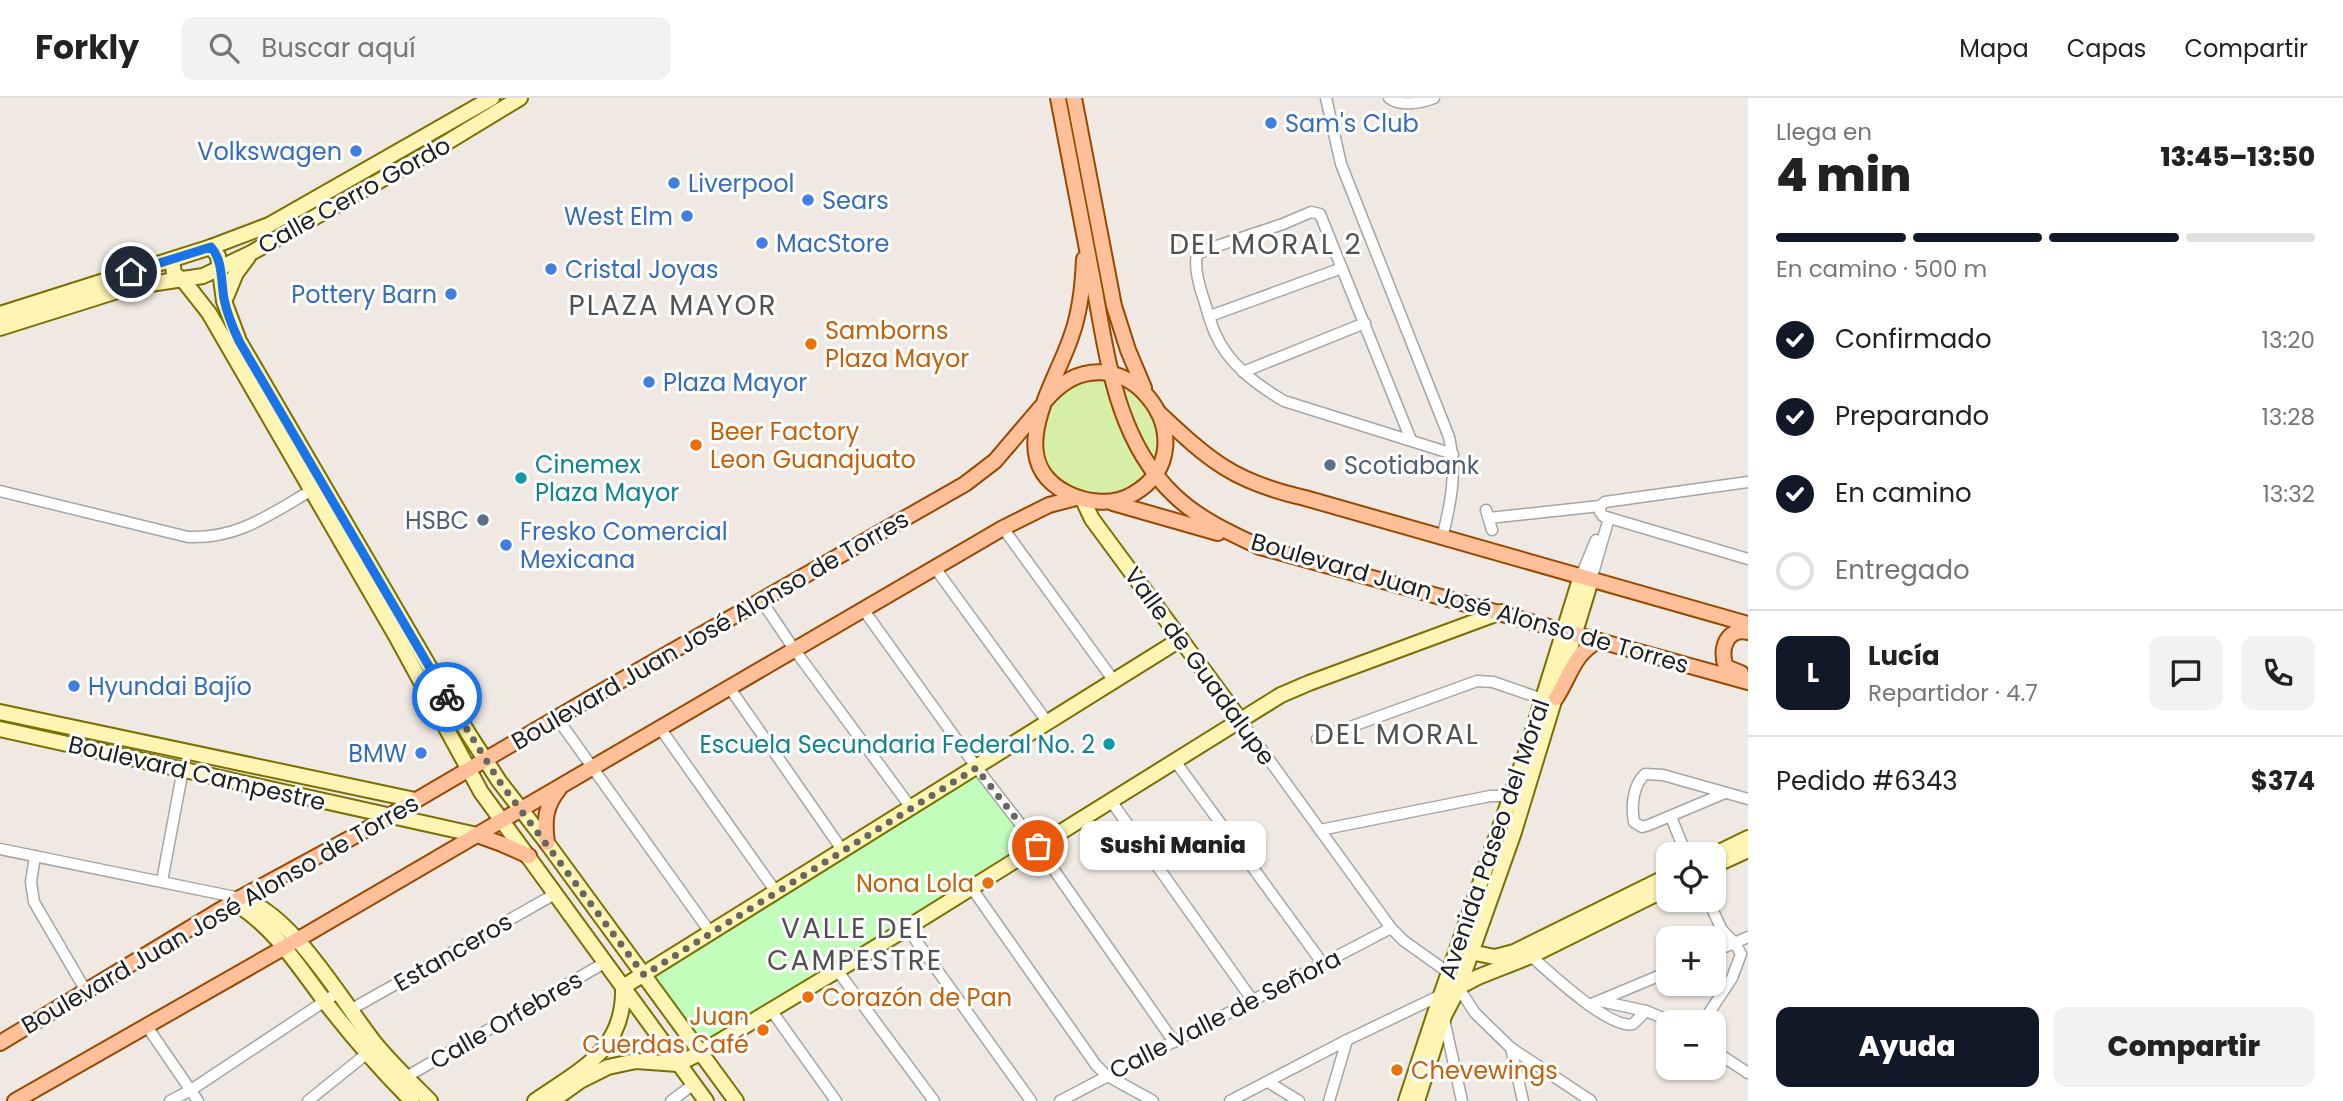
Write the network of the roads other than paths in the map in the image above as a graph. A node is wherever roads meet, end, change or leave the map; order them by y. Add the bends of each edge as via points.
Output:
1 (492, 98) edge
2 (520, 98) edge
3 (1058, 98) edge
4 (1074, 98) edge
5 (1326, 98) edge
6 (1389, 98) edge
7 (1434, 98) edge
8 (1085, 237) junction
9 (234, 238) junction
10 (211, 247) junction
11 (246, 256) junction
12 (172, 260) junction
13 (219, 268) junction
14 (1342, 268) junction
15 (183, 280) junction
16 (224, 302) junction
17 (0, 314) edge
18 (1210, 316) junction
19 (1365, 323) junction
20 (0, 328) edge
21 (1243, 372) junction
22 (1111, 373) junction
23 (1148, 395) junction
24 (1043, 404) junction
25 (1158, 412) junction
26 (1411, 440) junction
27 (1453, 454) junction
28 (1156, 474) junction
29 (1748, 482) edge
30 (312, 490) junction
31 (0, 491) edge
32 (1080, 499) junction
33 (1108, 501) junction
34 (1604, 513) junction
35 (1003, 528) junction
36 (1492, 530) dead end
37 (1442, 538) junction
38 (1260, 547) junction
39 (1748, 559) edge
40 (935, 568) junction
41 (1585, 581) junction
42 (372, 583) junction
43 (761, 600) junction
44 (863, 609) junction
45 (1501, 612) junction
46 (1748, 624) edge
47 (1569, 632) junction
48 (1748, 632) edge
49 (1181, 639) junction
50 (1599, 641) junction
51 (794, 649) junction
52 (1748, 675) edge
53 (1114, 681) junction
54 (1748, 682) edge
55 (729, 687) junction
56 (1551, 700) junction
57 (0, 712) edge
58 (22, 717) junction
59 (557, 718) junction
60 (1241, 721) junction
61 (1048, 723) junction
62 (660, 728) junction
63 (0, 729) edge
64 (18, 733) junction
65 (1317, 739) dead end
66 (485, 759) junction
67 (1175, 761) junction
68 (592, 768) junction
69 (976, 768) junction
70 (183, 769) junction
71 (468, 769) junction
72 (564, 783) junction
73 (1725, 793) junction
74 (1748, 799) edge
75 (415, 800) junction
76 (1111, 801) junction
77 (1514, 801) junction
78 (912, 809) junction
79 (520, 810) junction
80 (387, 816) junction
81 (1671, 817) junction
82 (502, 819) junction
83 (1320, 830) junction
84 (477, 835) junction
85 (1748, 838) edge
86 (1681, 842) edge
87 (1038, 846) junction
88 (0, 849) edge
89 (552, 849) junction
90 (1726, 849) edge
91 (1748, 850) edge
92 (843, 851) junction
93 (35, 856) junction
94 (1726, 860) edge
95 (532, 862) junction
96 (162, 881) junction
97 (1656, 883) edge
98 (971, 887) junction
99 (776, 891) junction
100 (1656, 893) edge
101 (555, 894) junction
102 (234, 898) junction
103 (1713, 912) edge
104 (1595, 918) junction
105 (906, 928) junction
106 (1391, 928) junction
107 (710, 932) junction
108 (1748, 937) edge
109 (286, 939) junction
110 (1735, 943) junction
111 (1726, 947) edge
112 (1470, 952) junction
113 (1531, 956) junction
114 (606, 962) junction
115 (1324, 964) junction
116 (837, 970) junction
117 (1449, 973) junction
118 (644, 975) junction
119 (1656, 977) edge
120 (623, 987) junction
121 (1459, 987) junction
122 (86, 991) junction
123 (1441, 995) junction
124 (331, 997) junction
125 (1253, 1001) junction
126 (1594, 1003) junction
127 (350, 1010) junction
128 (771, 1010) junction
129 (1711, 1010) edge
130 (1646, 1011) junction
131 (1656, 1015) edge
132 (1444, 1016) junction
133 (146, 1025) junction
134 (1346, 1040) junction
135 (1174, 1042) junction
136 (0, 1043) edge
137 (1511, 1048) junction
138 (371, 1050) junction
139 (699, 1053) junction
140 (1726, 1059) edge
141 (678, 1063) junction
142 (1748, 1073) edge
143 (1106, 1075) junction
144 (405, 1077) junction
145 (1268, 1082) junction
146 (694, 1084) junction
147 (191, 1090) junction
148 (321, 1092) junction
149 (15, 1101) edge
150 (170, 1101) edge
151 (198, 1101) edge
152 (308, 1101) edge
153 (330, 1101) edge
154 (412, 1101) edge
155 (430, 1101) edge
156 (535, 1101) edge
157 (552, 1101) edge
158 (671, 1101) edge
159 (706, 1101) edge
160 (736, 1101) edge
161 (836, 1101) edge
162 (934, 1101) edge
163 (1031, 1101) edge
164 (1060, 1101) edge
165 (1153, 1101) edge
166 (1230, 1101) edge
167 (1299, 1101) edge
168 (1329, 1101) edge
169 (1406, 1101) edge
170 (1417, 1101) edge
171 (1462, 1101) edge
172 (1523, 1101) edge
173 (1591, 1101) edge

1 - 9 street, Calle Cerro Gordo via 286,217
2 - 11 street, Calle Cerro Gordo
3 - 8 main road
4 - 23 main road via 1114,306
5 - 27 street via 1340,164
6 - 7 street via 1403,103
8 - 22 main road, Boulevard Juan José Alonso de Torres
8 - 24 main road via 1072,335
9 - 10 street, Calle Cerro Gordo
9 - 11 street via 226,251 231,258
10 - 12 street, Calle Cerro Gordo
10 - 13 street
11 - 13 street, Calle Cerro Gordo
11 - 16 street
12 - 15 street via 173,271
12 - 17 street, Calle Cerro Gordo
13 - 15 street, Calle Cerro Gordo
13 - 16 street
14 - 18 street
14 - 18 street via 1318,212 1205,250 1197,255 1196,265
14 - 19 street
15 - 20 street, Calle Cerro Gordo via 130,287
15 - 30 street via 209,313
16 - 42 street via 239,341
18 - 21 street via 1215,334
19 - 21 street
19 - 26 street
21 - 26 street via 1284,401
22 - 23 main road via 1134,382
22 - 24 main road via 1080,376 1055,390
22 - 28 main road, Boulevard Juan José Alonso de Torres via 1130,431
23 - 25 main road
24 - 32 main road via 1035,439 1038,461 1057,487
24 - 43 main road, Boulevard Juan José Alonso de Torres via 982,472
25 - 28 main road via 1165,443
25 - 37 main road via 1205,455 1245,480
26 - 27 street
27 - 37 street via 1453,492
28 - 33 main road via 1130,497
28 - 38 main road, Boulevard Juan José Alonso de Torres via 1196,513
29 - 34 street via 1605,502
30 - 31 street via 233,533 204,537 188,537
30 - 42 street
32 - 33 main road
32 - 35 main road via 1049,505
32 - 49 street, Valle de Guadalupe
33 - 38 main road
34 - 36 street via 1488,514
34 - 39 street
34 - 41 street
35 - 40 main road
35 - 53 street
37 - 41 main road
38 - 45 main road, Boulevard Juan José Alonso de Torres
40 - 44 main road
40 - 61 street
41 - 46 main road
41 - 47 street, Avenida Paseo del Moral
42 - 66 street
42 - 71 street
43 - 51 street
43 - 59 main road, Boulevard Juan José Alonso de Torres
44 - 51 main road
44 - 69 street
45 - 47 main road, Boulevard Juan José Alonso de Torres
45 - 60 street via 1309,683
47 - 50 main road, Boulevard Juan José Alonso de Torres
47 - 56 street, Avenida Paseo del Moral
48 - 52 main road via 1731,634 1724,648 1726,667
49 - 53 street
49 - 60 street, Valle de Guadalupe
50 - 54 main road, Boulevard Juan José Alonso de Torres
50 - 56 main road via 1577,658
51 - 55 main road
51 - 78 street
53 - 61 street
55 - 62 main road
55 - 92 street
56 - 65 street via 1477,681
56 - 77 street, Avenida Paseo del Moral
57 - 58 street, Boulevard Campestre
58 - 64 street
58 - 75 street, Boulevard Campestre
59 - 66 main road, Boulevard Juan José Alonso de Torres
59 - 68 street
60 - 67 street
60 - 83 street, Valle de Guadalupe
61 - 69 street
62 - 68 main road
62 - 99 street
63 - 64 street, Boulevard Campestre
64 - 70 street, Boulevard Campestre
66 - 71 main road, Boulevard Juan José Alonso de Torres
66 - 79 street
67 - 76 street
67 - 115 street
68 - 72 main road
68 - 107 street
69 - 78 street
69 - 87 street
70 - 80 street, Boulevard Campestre
70 - 96 street
71 - 75 main road, Boulevard Juan José Alonso de Torres
71 - 82 street
72 - 79 main road
72 - 89 main road via 547,808
73 - 74 street
73 - 81 street
73 - 81 street via 1663,775 1642,775 1635,791 1633,822 1642,827
75 - 80 main road, Boulevard Juan José Alonso de Torres
76 - 87 street
76 - 125 street
77 - 83 street via 1490,796
77 - 112 street, Avenida Paseo del Moral via 1500,870
77 - 117 street, Avenida Paseo del Moral
78 - 92 street
79 - 82 main road
79 - 89 street
80 - 84 street, Boulevard Campestre
80 - 102 main road, Boulevard Juan José Alonso de Torres
81 - 86 street
82 - 84 main road
82 - 95 street
83 - 106 street, Valle de Guadalupe
84 - 95 main road
84 - 109 main road
85 - 90 street
87 - 98 street
87 - 135 street
88 - 93 street
89 - 95 street
89 - 118 street
91 - 94 street
92 - 99 street
93 - 96 street
93 - 122 street via 34,902
95 - 101 street
96 - 102 street
97 - 104 street
98 - 105 street
98 - 143 street
99 - 107 street
100 - 104 street
101 - 114 street
101 - 127 street, Estanceros
102 - 109 street via 259,906
102 - 122 main road, Boulevard Juan José Alonso de Torres
103 - 110 street
104 - 112 street via 1504,956
104 - 113 street
105 - 116 street
105 - 163 street
106 - 115 street, Calle Valle de Señora
106 - 117 street, Valle de Guadalupe
107 - 118 street
108 - 110 street
109 - 124 street
109 - 133 main road
110 - 111 street
110 - 129 street via 1741,954 1739,965
112 - 121 street, Avenida Paseo del Moral
113 - 121 street
113 - 126 street
114 - 120 street
114 - 144 street, Calle Orfebres
115 - 125 street, Calle Valle de Señora
116 - 128 street
116 - 162 street
117 - 121 street, Valle de Guadalupe
117 - 123 street, Avenida Paseo del Moral
118 - 120 street
118 - 139 street
119 - 126 street
120 - 141 street
120 - 156 street via 620,1020 603,1052
121 - 123 street
121 - 132 street, Avenida Paseo del Moral
121 - 137 street, Valle de Guadalupe via 1475,1013
122 - 136 main road, Boulevard Juan José Alonso de Torres
123 - 134 street
123 - 169 street, Avenida Paseo del Moral
124 - 127 street
124 - 138 street
124 - 147 street
125 - 135 street, Calle Valle de Señora
126 - 130 street
126 - 130 street via 1625,1025 1633,1024
127 - 138 street
128 - 139 street
128 - 161 street
130 - 131 street
132 - 170 street, Avenida Paseo del Moral
132 - 171 street
133 - 147 street
133 - 149 main road
134 - 145 street
134 - 168 street
135 - 143 street, Calle Valle de Señora
137 - 172 street
137 - 173 street, Valle de Guadalupe
138 - 144 street
138 - 148 street
138 - 154 street
139 - 141 street
139 - 160 street
140 - 142 street
141 - 146 street
141 - 157 street via 636,1061 608,1067
143 - 164 street, Calle Valle de Señora
143 - 165 street
144 - 155 street
145 - 166 street
145 - 167 street
146 - 158 street
146 - 159 street
147 - 150 street
147 - 151 street
148 - 152 street
148 - 153 street

